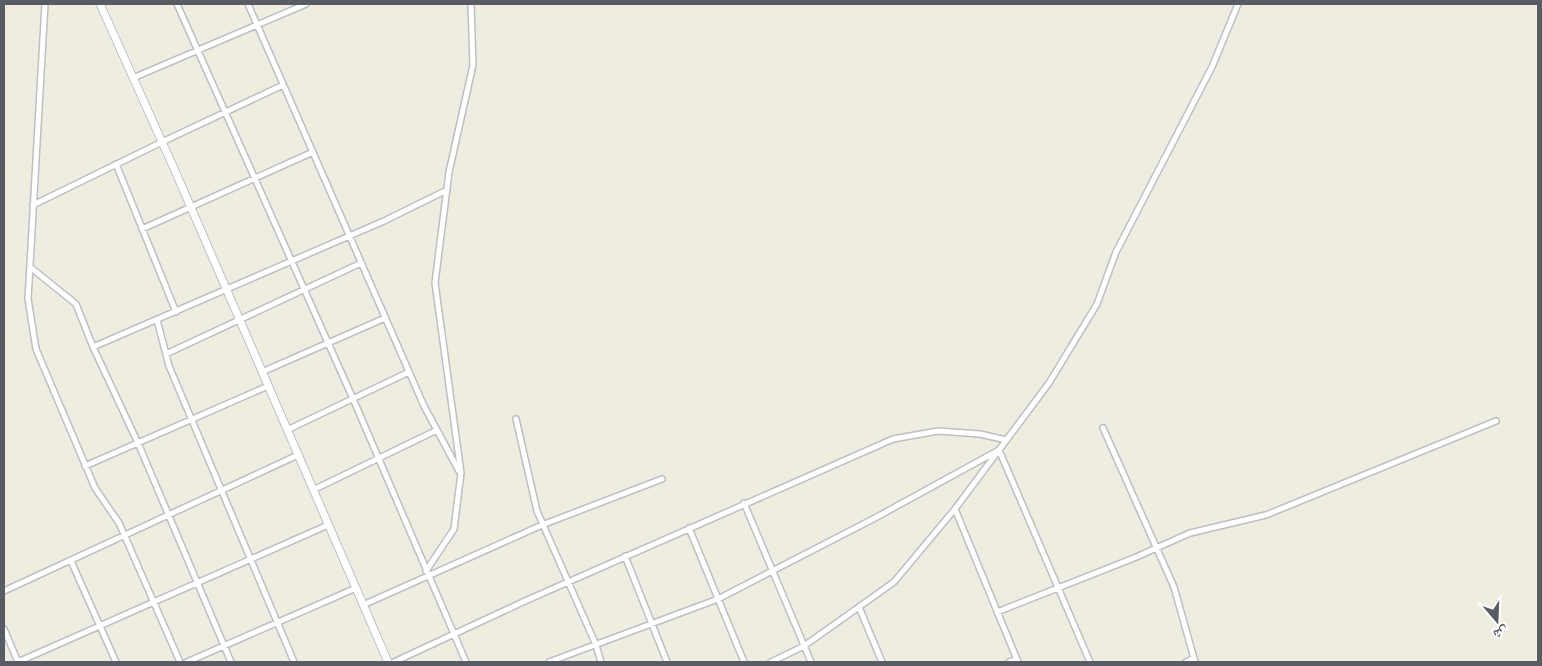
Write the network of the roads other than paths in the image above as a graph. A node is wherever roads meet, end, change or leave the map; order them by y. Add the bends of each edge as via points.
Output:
1 (45, 4) edge
2 (100, 4) edge
3 (177, 4) edge
4 (248, 4) edge
5 (306, 4) edge
6 (471, 4) edge
7 (1238, 4) edge
8 (257, 25) junction
9 (198, 50) junction
10 (133, 78) junction
11 (283, 85) junction
12 (226, 112) junction
13 (162, 142) junction
14 (313, 152) junction
15 (116, 164) junction
16 (255, 178) junction
17 (447, 190) junction
18 (34, 206) junction
19 (191, 207) junction
20 (142, 229) junction
21 (349, 236) junction
22 (292, 260) junction
23 (361, 263) junction
24 (30, 267) junction
25 (304, 289) junction
26 (227, 290) junction
27 (176, 312) junction
28 (385, 318) junction
29 (239, 319) junction
30 (157, 320) junction
31 (329, 343) junction
32 (93, 348) junction
33 (166, 354) junction
34 (262, 372) junction
35 (409, 372) junction
36 (268, 386) junction
37 (353, 399) junction
38 (516, 419) dead end
39 (192, 420) junction
40 (1496, 421) dead end
41 (1103, 428) dead end
42 (288, 430) junction
43 (437, 430) junction
44 (1006, 440) junction
45 (138, 443) junction
46 (999, 450) junction
47 (298, 455) junction
48 (379, 458) junction
49 (86, 466) junction
50 (461, 473) junction
51 (662, 479) dead end
52 (313, 490) junction
53 (222, 491) junction
54 (744, 503) junction
55 (955, 509) junction
56 (168, 516) junction
57 (542, 524) junction
58 (328, 525) junction
59 (689, 528) junction
60 (125, 536) junction
61 (1156, 548) junction
62 (625, 556) junction
63 (251, 559) junction
64 (71, 561) junction
65 (772, 571) junction
66 (428, 573) junction
67 (567, 582) junction
68 (197, 583) junction
69 (356, 588) junction
70 (1058, 588) junction
71 (4, 591) edge
72 (718, 599) junction
73 (154, 602) junction
74 (363, 605) junction
75 (859, 607) junction
76 (997, 612) junction
77 (278, 622) junction
78 (651, 624) junction
79 (100, 626) junction
80 (4, 629) edge
81 (453, 634) junction
82 (596, 645) junction
83 (224, 646) junction
84 (804, 646) junction
85 (1194, 660) edge
86 (1018, 661) edge
87 (18, 662) edge
88 (116, 662) edge
89 (180, 662) edge
90 (187, 662) edge
91 (230, 662) edge
92 (294, 662) edge
93 (388, 662) edge
94 (394, 662) edge
95 (466, 662) edge
96 (549, 662) edge
97 (601, 662) edge
98 (666, 662) edge
99 (744, 662) edge
100 (771, 662) edge
101 (812, 662) edge
102 (882, 662) edge
103 (1009, 662) edge
104 (1090, 662) edge
105 (1186, 662) edge

1 - 18 street
2 - 10 street
3 - 9 street
4 - 8 street
5 - 8 street
6 - 17 street via 473,65
7 - 44 street via 1212,67 1116,252 1097,304 1048,383
8 - 9 street
8 - 11 street
9 - 10 street
9 - 12 street
10 - 13 street
11 - 12 street
11 - 14 street
12 - 13 street
12 - 16 street
13 - 15 street
13 - 19 street
14 - 16 street
14 - 21 street
15 - 18 street
15 - 20 street
16 - 19 street
16 - 22 street
17 - 21 street
17 - 50 street via 435,283
18 - 24 street
19 - 20 street
19 - 26 street
20 - 27 street
21 - 22 street
21 - 23 street
22 - 25 street
22 - 26 street
23 - 25 street
23 - 28 street
24 - 32 street via 76,304
24 - 49 street via 28,299 36,349
25 - 29 street
25 - 31 street
26 - 27 street
26 - 29 street
27 - 30 street
28 - 31 street
28 - 35 street
29 - 33 street
29 - 34 street
30 - 32 street
30 - 33 street
31 - 34 street
31 - 37 street
32 - 45 street
33 - 39 street
34 - 36 street
35 - 37 street
35 - 43 street
36 - 39 street
36 - 42 street
37 - 42 street
37 - 48 street
38 - 57 street
39 - 45 street
39 - 53 street
40 - 61 street via 1266,515 1190,533
41 - 61 street
42 - 47 street
43 - 48 street
43 - 50 street
44 - 46 street
44 - 54 street via 980,434 938,431 893,439
45 - 49 street
45 - 56 street
46 - 55 street
46 - 65 street
46 - 70 street
47 - 52 street
47 - 53 street
48 - 52 street
48 - 66 street
49 - 60 street via 95,488
50 - 66 street via 454,530
51 - 57 street
52 - 58 street
53 - 56 street
53 - 63 street
54 - 59 street
54 - 65 street
55 - 75 street via 894,582
55 - 76 street
56 - 60 street
56 - 68 street
57 - 66 street
57 - 67 street
58 - 63 street
58 - 69 street
59 - 62 street
59 - 72 street
60 - 64 street
60 - 73 street
61 - 70 street
61 - 85 street via 1174,587
62 - 67 street
62 - 78 street
63 - 68 street
63 - 77 street
64 - 71 street
64 - 79 street
65 - 72 street
65 - 84 street
66 - 74 street
66 - 81 street
67 - 81 street
67 - 82 street
68 - 73 street
68 - 83 street
69 - 74 street
69 - 77 street
70 - 76 street
70 - 104 street
72 - 78 street
72 - 99 street
73 - 79 street
73 - 89 street
74 - 93 street
75 - 84 street
75 - 102 street
76 - 86 street
77 - 83 street
77 - 92 street
78 - 82 street
78 - 98 street
79 - 87 street
79 - 88 street
80 - 87 street
81 - 94 street
81 - 95 street
82 - 96 street
82 - 97 street
83 - 90 street
83 - 91 street
84 - 100 street
84 - 101 street
85 - 105 street
86 - 103 street

